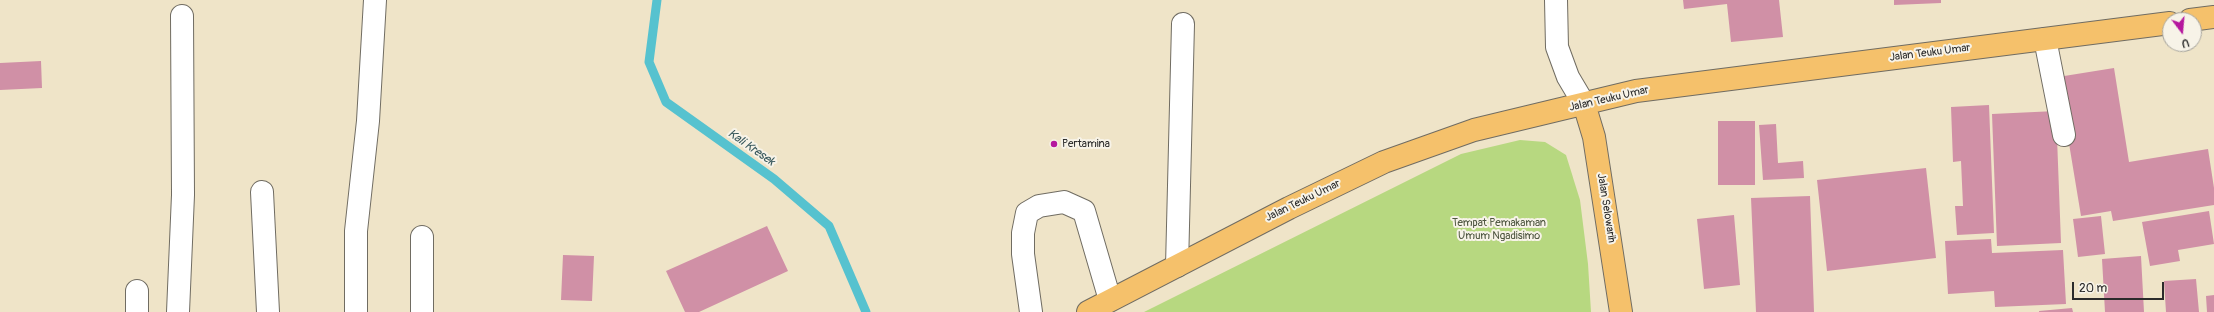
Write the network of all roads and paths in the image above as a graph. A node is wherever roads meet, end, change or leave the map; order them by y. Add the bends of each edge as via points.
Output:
1 (375, 0) edge
2 (1556, 0) edge
3 (182, 16) dead end
4 (2214, 17) edge
5 (2202, 18) edge
6 (1183, 24) dead end
7 (2162, 24) edge
8 (2045, 39) junction
9 (1584, 104) junction
10 (2064, 135) dead end
11 (262, 192) dead end
12 (422, 237) dead end
13 (1177, 266) junction
14 (1110, 300) junction
15 (178, 312) edge
16 (268, 312) edge
17 (356, 312) edge
18 (422, 312) edge
19 (1031, 312) edge
20 (1088, 312) edge
21 (1621, 312) edge

1 - 17 street via 368,121 356,231
2 - 9 street via 1557,47 1568,77
3 - 15 street via 183,195
4 - 5 main road
6 - 13 street
7 - 8 main road, Jalan Teuku Umar
8 - 9 main road, Jalan Teuku Umar via 1636,91
8 - 10 street
9 - 13 main road, Jalan Teuku Umar via 1474,130 1384,162
9 - 21 main road, Jalan Selowarih via 1594,137
11 - 16 street
12 - 18 street
13 - 14 main road, Jalan Teuku Umar
14 - 19 street via 1084,211 1064,202 1039,206 1027,213 1023,233 1023,254
14 - 20 main road, Jalan Teuku Umar

